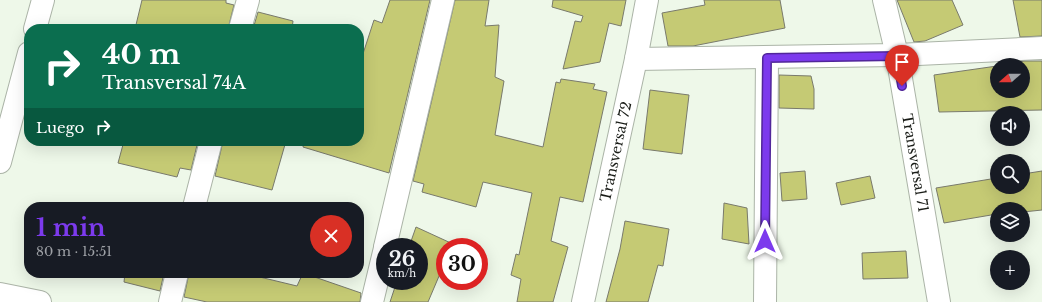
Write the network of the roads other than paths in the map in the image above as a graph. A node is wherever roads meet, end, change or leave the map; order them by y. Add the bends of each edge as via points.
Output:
1 (43, 0) edge
2 (248, 0) edge
3 (443, 0) edge
4 (647, 0) edge
5 (884, 0) edge
6 (37, 24) edge
7 (241, 24) edge
8 (1042, 48) edge
9 (897, 56) junction
10 (767, 58) junction
11 (636, 59) junction
12 (24, 72) edge
13 (211, 146) edge
14 (0, 162) edge
15 (195, 202) edge
16 (387, 238) edge
17 (176, 278) edge
18 (376, 285) edge
19 (0, 294) edge
20 (40, 302) edge
21 (170, 302) edge
22 (372, 302) edge
23 (583, 302) edge
24 (765, 302) edge
25 (939, 302) edge

1 - 6 street
2 - 7 street
3 - 16 street
4 - 11 street, Transversal 72
5 - 9 street, Transversal 71
8 - 9 street
9 - 10 street
9 - 25 street, Transversal 71
10 - 11 street
10 - 24 street
11 - 23 street, Transversal 72
12 - 14 street
13 - 15 street
17 - 21 street
18 - 22 street
19 - 20 street

